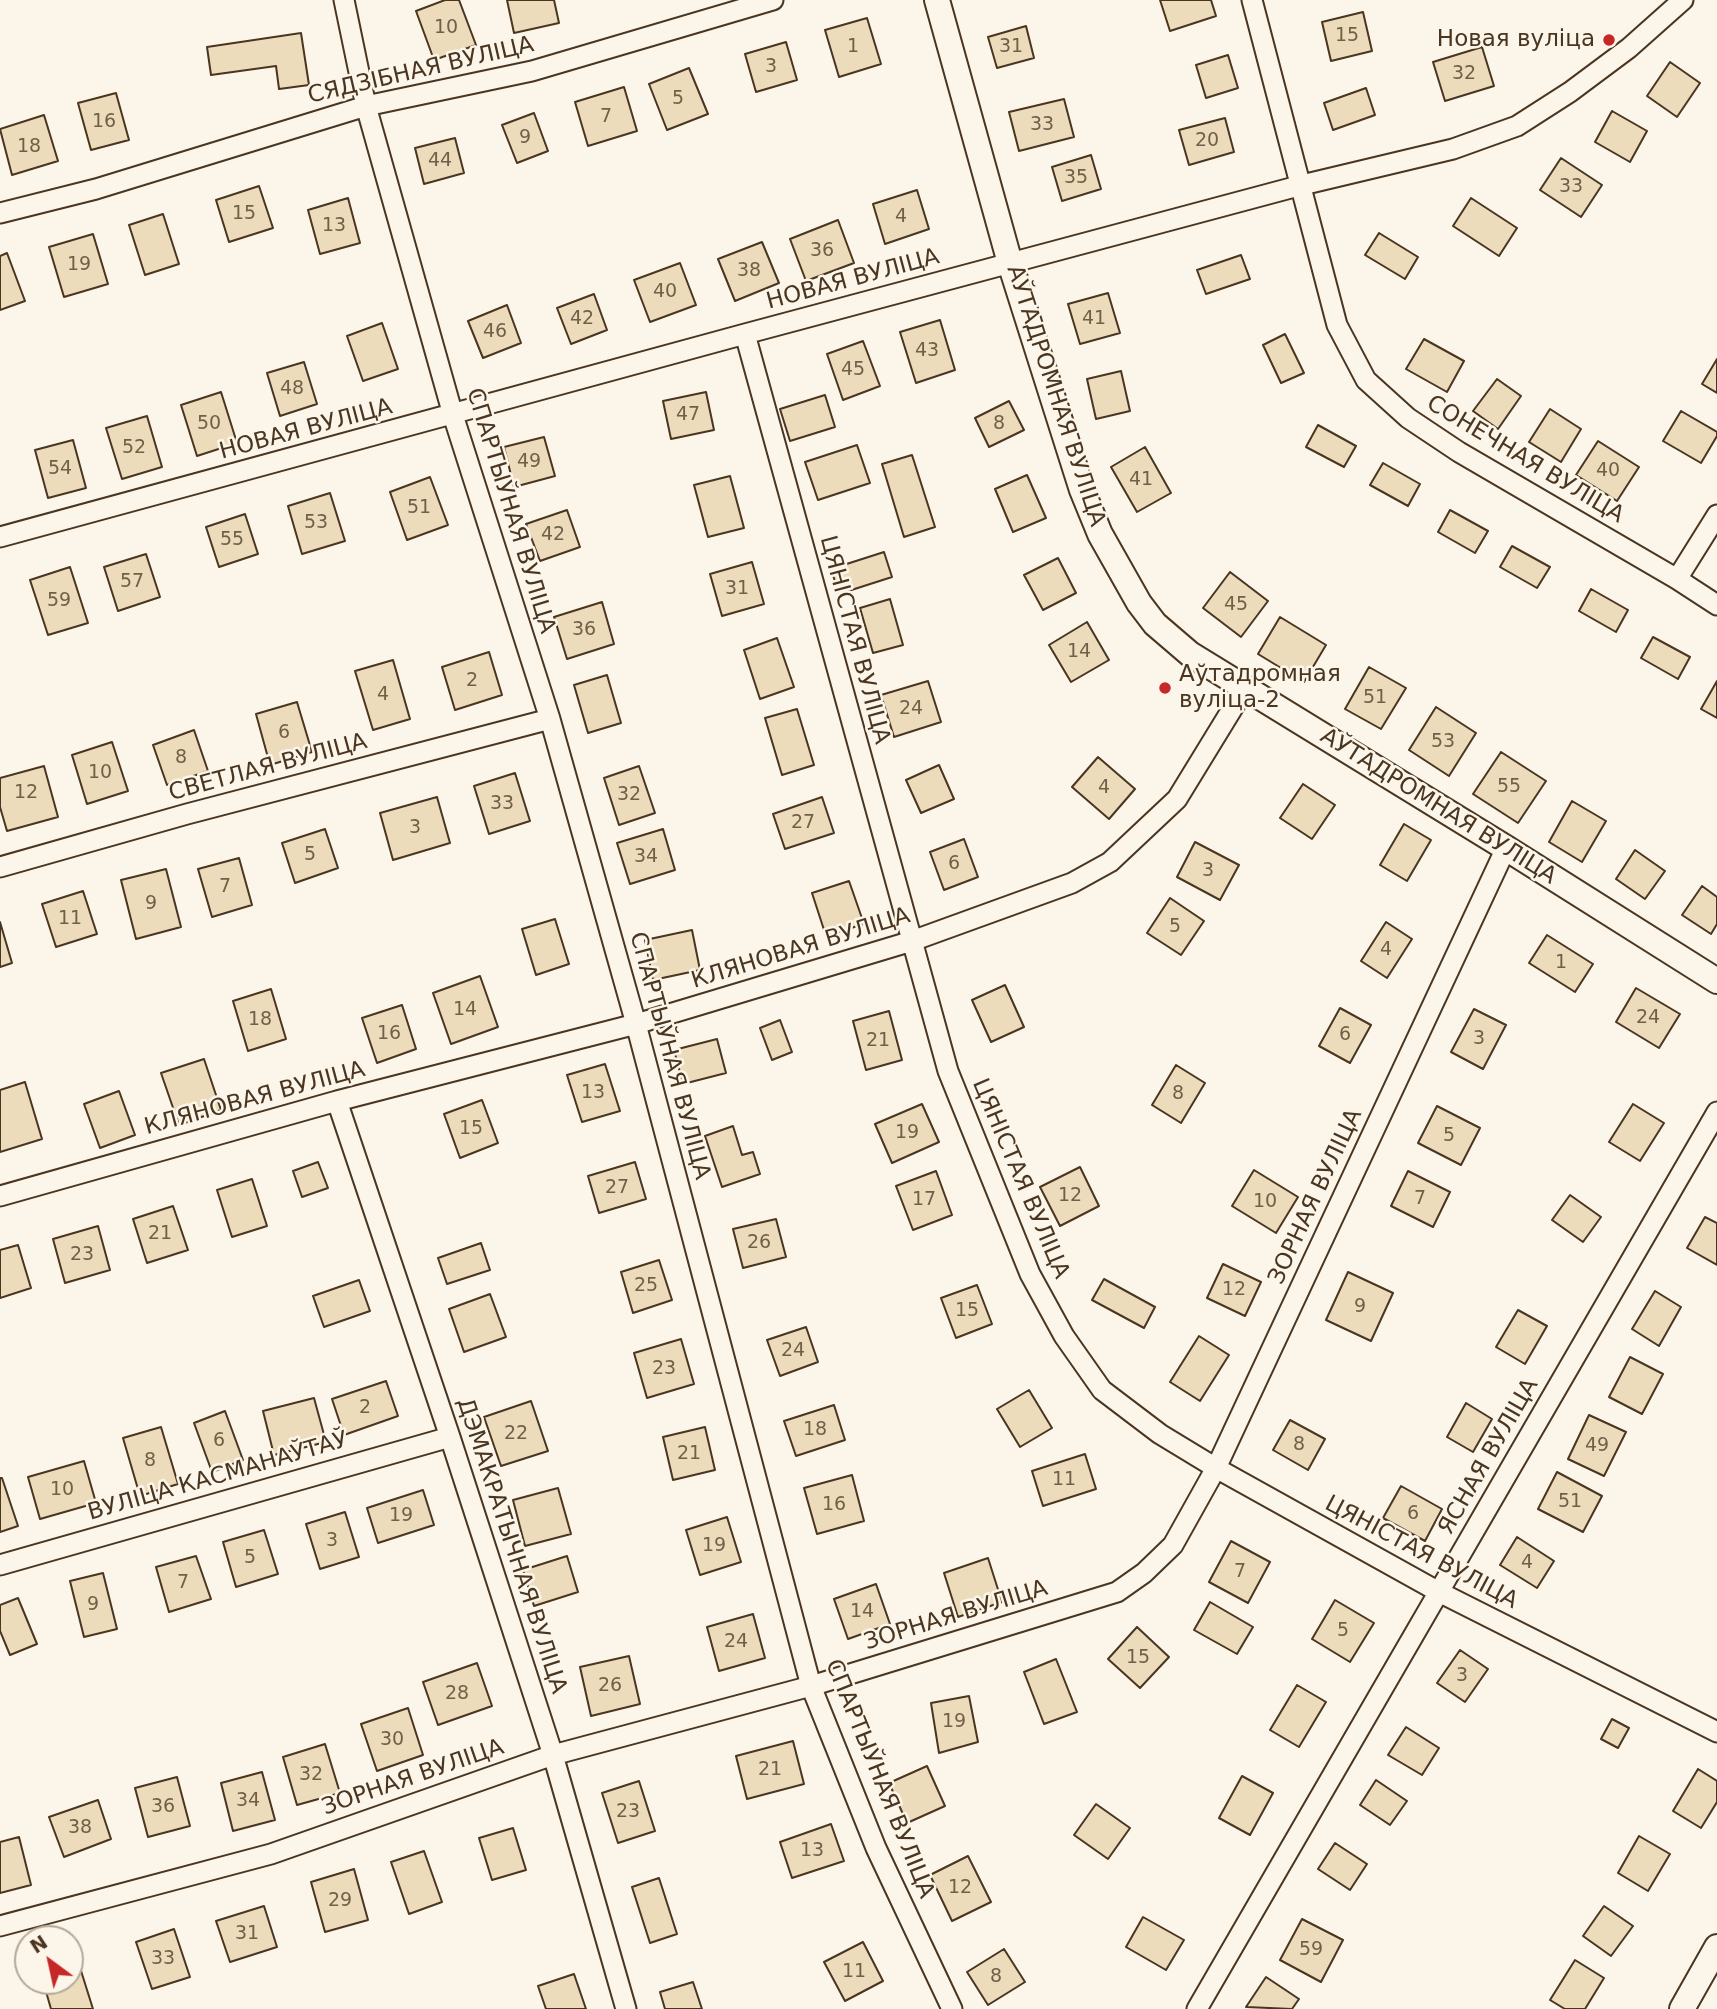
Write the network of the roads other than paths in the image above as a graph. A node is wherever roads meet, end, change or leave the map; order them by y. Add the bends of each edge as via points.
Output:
1 (344, 0) edge
2 (773, 0) edge
3 (937, 0) edge
4 (1252, 0) edge
5 (1683, 0) edge
6 (366, 106) junction
7 (1302, 185) junction
8 (0, 213) edge
9 (1010, 263) junction
10 (745, 334) junction
11 (453, 415) junction
12 (1717, 515) edge
13 (0, 537) edge
14 (1676, 579) junction
15 (1717, 605) edge
16 (1245, 688) junction
17 (550, 719) junction
18 (1506, 848) junction
19 (0, 867) edge
20 (912, 941) junction
21 (1717, 981) edge
22 (636, 1024) junction
23 (337, 1101) junction
24 (1717, 1112) edge
25 (0, 1196) edge
26 (450, 1437) junction
27 (1216, 1468) junction
28 (0, 1565) edge
29 (1438, 1592) junction
30 (811, 1686) junction
31 (1717, 1732) edge
32 (553, 1755) junction
33 (0, 1926) edge
34 (1717, 1947) edge
35 (626, 2009) edge
36 (952, 2009) edge
37 (1197, 2009) edge
38 (1682, 2009) edge

1 - 6 street, СПАРТЫЎНАЯ ВУЛІЦА
2 - 6 street, СЯДЗІБНАЯ ВУЛІЦА via 532,71
3 - 9 street, АЎТАДРОМНАЯ ВУЛІЦА
4 - 7 street, СОНЕЧНАЯ ВУЛІЦА
5 - 7 street, НОВАЯ ВУЛІЦА via 1570,93 1517,126 1453,149
6 - 8 street, СЯДЗІБНАЯ ВУЛІЦА via 96,189
6 - 11 street, СПАРТЫЎНАЯ ВУЛІЦА
7 - 9 street, НОВАЯ ВУЛІЦА
7 - 14 street, СОНЕЧНАЯ ВУЛІЦА via 1337,325 1366,380 1408,418 1459,452
9 - 10 street, НОВАЯ ВУЛІЦА
9 - 16 street, АЎТАДРОМНАЯ ВУЛІЦА via 1082,490 1127,584 1155,624 1181,647
10 - 11 street, НОВАЯ ВУЛІЦА
10 - 20 street, ЦЯНІСТАЯ ВУЛІЦА
11 - 13 street, НОВАЯ ВУЛІЦА
11 - 17 street, СПАРТЫЎНАЯ ВУЛІЦА
12 - 14 street
14 - 15 street, СОНЕЧНАЯ ВУЛІЦА
16 - 18 street, АЎТАДРОМНАЯ ВУЛІЦА
16 - 20 street, КЛЯНОВАЯ ВУЛІЦА via 1177,799 1110,862 1072,883
17 - 19 street, СВЕТЛАЯ ВУЛІЦА
17 - 22 street, СПАРТЫЎНАЯ ВУЛІЦА
18 - 21 street, АЎТАДРОМНАЯ ВУЛІЦА
18 - 27 street, ЗОРНАЯ ВУЛІЦА
20 - 22 street, КЛЯНОВАЯ ВУЛІЦА
20 - 27 street, ЦЯНІСТАЯ ВУЛІЦА via 948,1071 1030,1275 1064,1336 1102,1390 1160,1434
22 - 23 street, КЛЯНОВАЯ ВУЛІЦА
22 - 30 street, СПАРТЫЎНАЯ ВУЛІЦА
23 - 25 street, КЛЯНОВАЯ ВУЛІЦА
23 - 26 street, ДЭМАКРАТЫЧНАЯ ВУЛІЦА
24 - 29 street, ЯСНАЯ ВУЛІЦА
26 - 28 street, ВУЛІЦА КАСМАНАЎТАЎ
26 - 32 street, ДЭМАКРАТЫЧНАЯ ВУЛІЦА
27 - 29 street, ЦЯНІСТАЯ ВУЛІЦА
27 - 30 street, ЗОРНАЯ ВУЛІЦА via 1172,1545 1117,1592
29 - 31 street, ЦЯНІСТАЯ ВУЛІЦА
29 - 37 street, ЯСНАЯ ВУЛІЦА
30 - 32 street, ЗОРНАЯ ВУЛІЦА
30 - 36 street, СПАРТЫЎНАЯ ВУЛІЦА via 876,1848
32 - 33 street, ЗОРНАЯ ВУЛІЦА via 271,1854
32 - 35 street, ДЭМАКРАТЫЧНАЯ ВУЛІЦА
34 - 38 street

